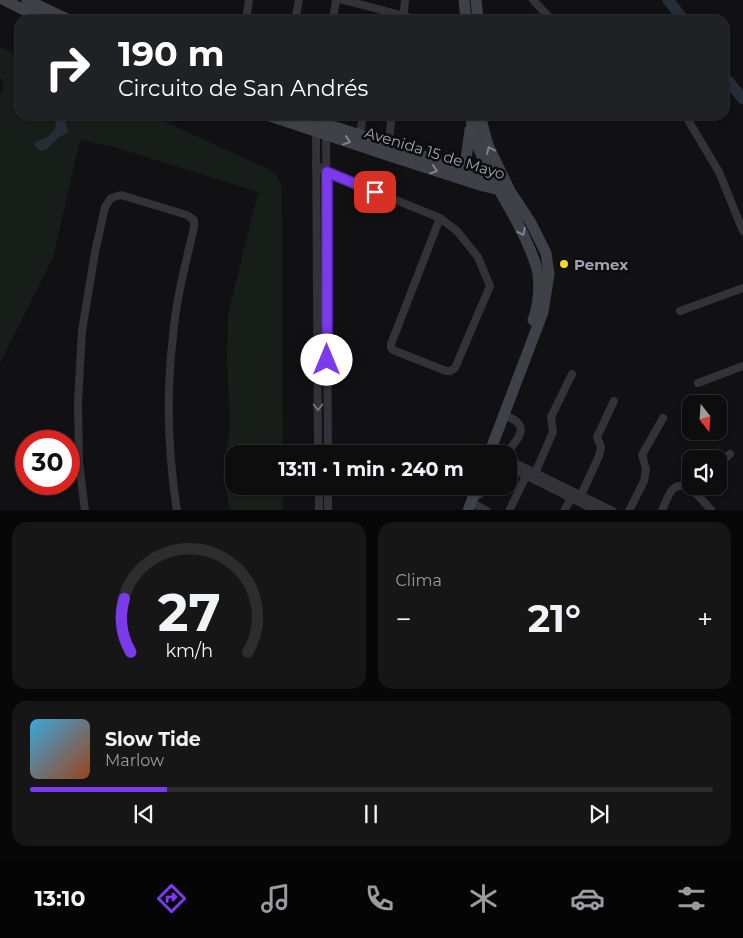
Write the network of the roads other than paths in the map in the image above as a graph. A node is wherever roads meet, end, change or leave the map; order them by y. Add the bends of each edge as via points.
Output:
1 (4, 0) edge
2 (250, 0) edge
3 (299, 0) edge
4 (336, 0) edge
5 (343, 0) edge
6 (405, 0) edge
7 (464, 0) edge
8 (476, 0) edge
9 (533, 0) edge
10 (25, 3) edge
11 (384, 11) junction
12 (39, 15) edge
13 (50, 15) edge
14 (247, 15) edge
15 (296, 15) edge
16 (334, 15) edge
17 (384, 15) edge
18 (395, 15) edge
19 (404, 15) edge
20 (466, 15) edge
21 (478, 15) edge
22 (547, 15) edge
23 (303, 120) edge
24 (362, 120) edge
25 (391, 120) edge
26 (471, 120) edge
27 (471, 120) edge
28 (482, 120) edge
29 (688, 120) edge
30 (322, 124) edge
31 (360, 135) junction
32 (388, 149) junction
33 (316, 166) junction
34 (455, 167) junction
35 (327, 172) junction
36 (501, 186) junction
37 (440, 218) junction
38 (743, 231) edge
39 (743, 288) edge
40 (680, 311) dead end
41 (743, 366) edge
42 (572, 374) dead end
43 (698, 382) dead end
44 (614, 401) dead end
45 (504, 415) junction
46 (663, 418) dead end
47 (318, 445) edge
48 (328, 445) edge
49 (490, 445) edge
50 (491, 445) edge
51 (513, 445) edge
52 (730, 454) dead end
53 (727, 457) edge
54 (517, 465) edge
55 (517, 469) edge
56 (530, 473) junction
57 (682, 485) edge
58 (318, 495) edge
59 (328, 495) edge
60 (575, 495) junction
61 (700, 495) edge
62 (470, 499) edge
63 (510, 509) dead end
64 (85, 510) edge
65 (177, 510) edge
66 (319, 510) edge
67 (328, 510) edge
68 (461, 510) edge
69 (488, 510) edge
70 (564, 510) edge
71 (597, 510) edge
72 (613, 510) edge
73 (629, 510) edge
74 (662, 510) edge
75 (712, 510) edge

1 - 10 main road
2 - 14 street
3 - 15 street
4 - 16 street
5 - 11 street
6 - 19 street
7 - 20 main road
8 - 21 main road
9 - 22 street
10 - 12 main road
10 - 13 main road
11 - 17 street
11 - 18 street
23 - 30 main road, Avenida 15 de Mayo
24 - 31 street
25 - 32 street
26 - 36 main road via 477,145
27 - 34 main road via 466,159
36 -> 28 main road
29 - 38 street via 719,172
30 - 31 main road, Avenida 15 de Mayo
30 -> 32 main road, Avenida 15 de Mayo
30 - 33 street
30 - 35 street
31 - 32 main road, Avenida 15 de Mayo
32 - 34 main road, Avenida 15 de Mayo
32 -> 36 main road, Avenida 15 de Mayo via 484,186
33 - 35 street
33 -> 47 street
34 - 36 main road, Avenida 15 de Mayo
35 - 37 street
35 - 48 street
36 - 45 main road via 531,223 546,253 549,274 543,312
36 -> 49 main road via 533,255 538,286 536,312
37 - 37 street via 391,348 450,371 455,368 490,286 478,257 457,231
39 - 40 street
41 - 43 street
42 - 56 street via 551,417 553,432
44 - 60 street via 597,436 601,447 599,456
45 - 50 main road
45 - 51 street via 520,424 519,437
46 - 73 street via 642,455 646,469 644,481
52 - 53 street
54 - 56 street
55 - 56 street
56 - 60 street
56 - 63 street
57 - 74 street via 674,488
58 - 66 street
59 - 67 street
60 - 70 street
60 - 71 street
60 - 72 street
61 - 75 street
62 - 68 main road
62 - 69 street
64 - 65 street via 79,462 82,331 105,207 111,198 121,195 188,215 194,220 173,334 168,387

